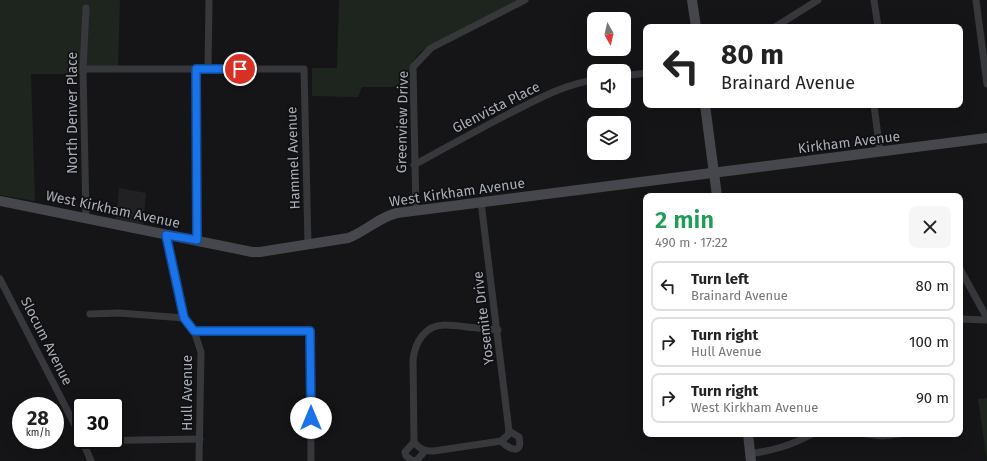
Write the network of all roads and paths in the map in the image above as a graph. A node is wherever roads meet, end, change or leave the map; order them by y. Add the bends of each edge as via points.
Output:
1 (209, 0) edge
2 (525, 0) edge
3 (692, 0) edge
4 (818, 0) edge
5 (874, 0) edge
6 (976, 0) edge
7 (86, 8) dead end
8 (696, 24) edge
9 (780, 24) edge
10 (878, 24) edge
11 (83, 69) junction
12 (196, 69) junction
13 (208, 69) junction
14 (643, 73) edge
15 (631, 75) edge
16 (587, 81) edge
17 (987, 84) edge
18 (706, 108) edge
19 (874, 108) edge
20 (987, 138) edge
21 (880, 152) junction
22 (414, 165) junction
23 (714, 173) junction
24 (717, 193) edge
25 (0, 201) edge
26 (482, 202) junction
27 (416, 211) junction
28 (86, 218) junction
29 (166, 235) junction
30 (197, 240) junction
31 (308, 245) junction
32 (963, 275) edge
33 (0, 279) edge
34 (90, 314) dead end
35 (184, 318) junction
36 (963, 319) edge
37 (987, 319) edge
38 (498, 330) junction
39 (194, 331) junction
40 (72, 419) edge
41 (508, 433) junction
42 (748, 437) edge
43 (806, 437) edge
44 (200, 439) junction
45 (124, 440) edge
46 (502, 441) junction
47 (414, 442) junction
48 (86, 449) edge
49 (425, 451) junction
50 (751, 457) edge
51 (91, 461) edge
52 (199, 461) edge
53 (311, 461) edge
54 (413, 461) edge

1 - 13 street
2 - 22 street, Greenview Drive via 432,48 413,67
3 - 8 street
4 - 9 street
5 - 10 street
6 - 17 street
7 - 11 street, North Denver Place
11 - 12 street
11 - 28 street, North Denver Place
12 - 13 street
12 - 30 street
13 - 31 street, Hammel Avenue via 304,69
14 - 15 street
16 - 22 street, Glenvista Place via 569,85 554,92
18 - 23 street
19 - 21 street
20 - 21 street, Kirkham Avenue
21 - 23 street, Kirkham Avenue
22 - 27 street, Greenview Drive
23 - 24 street
23 - 26 street, West Kirkham Avenue
25 - 28 street, West Kirkham Avenue
26 - 27 street, West Kirkham Avenue
26 - 38 street, Yosemite Drive
27 - 31 street, West Kirkham Avenue via 389,215 348,238
28 - 29 street, West Kirkham Avenue
29 - 30 street, West Kirkham Avenue
29 - 35 street, Hull Avenue
30 - 31 street, West Kirkham Avenue via 252,252
32 - 37 street
33 - 40 street, Slocum Avenue
34 - 35 street via 119,313
35 - 39 street, Hull Avenue
36 - 37 street
38 - 41 street, Yosemite Drive
38 - 47 street via 435,326 420,339 414,350 413,360
39 - 44 street, Hull Avenue via 201,352
39 - 53 street via 310,331
41 - 46 street
41 - 46 street, Yosemite Drive via 519,437 518,447 511,449
42 - 50 street
43 - 50 street
44 - 45 street
44 - 52 street, Hull Avenue
46 - 49 street
47 - 49 street
47 - 54 street via 405,452
48 - 51 street
49 - 54 street

